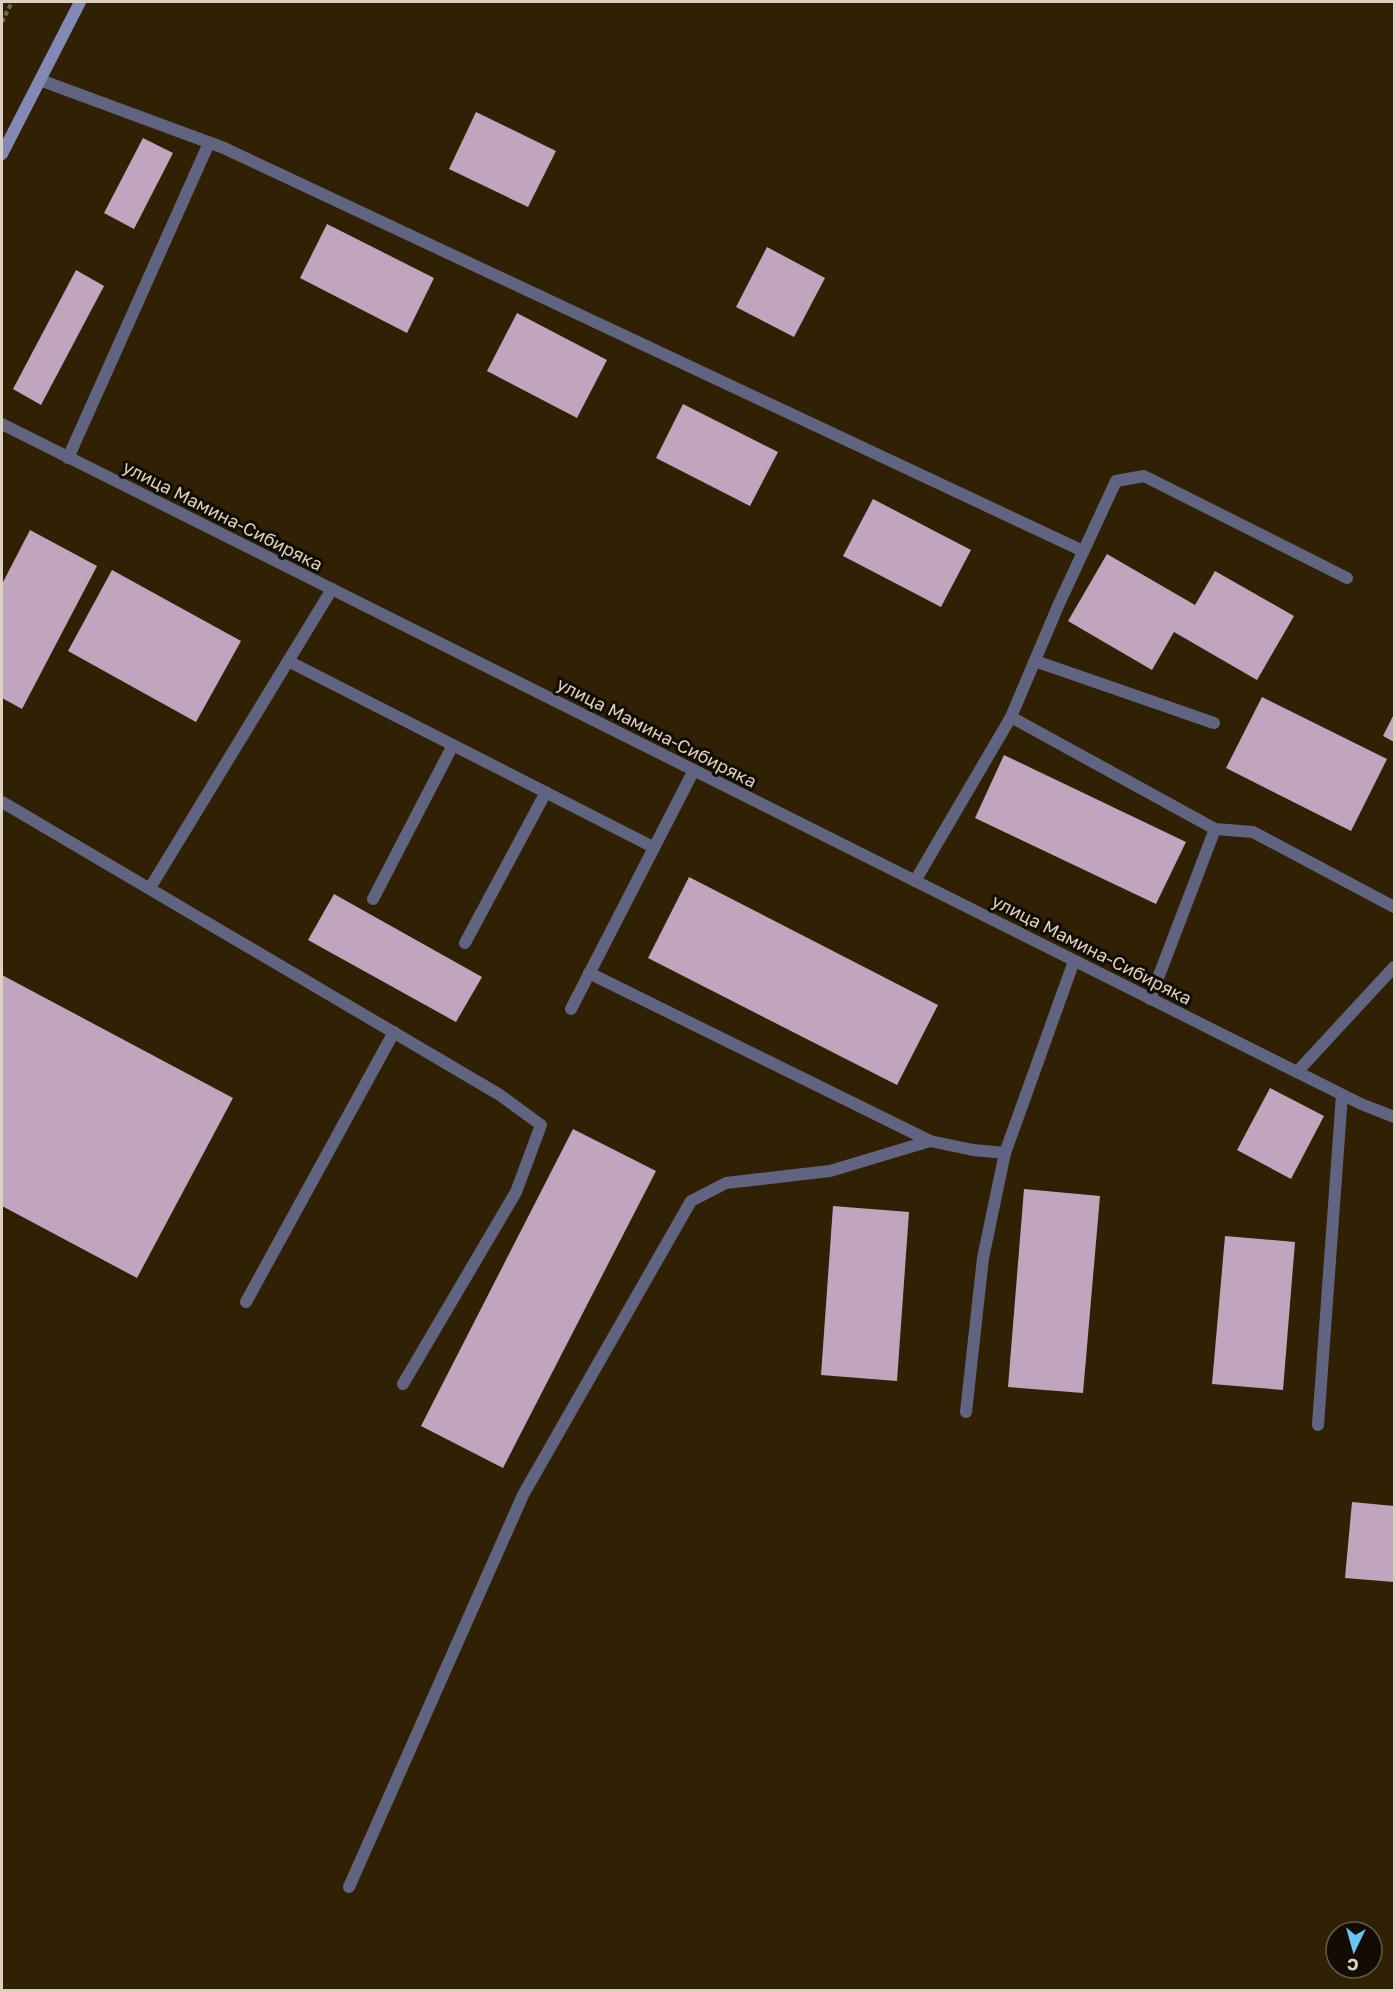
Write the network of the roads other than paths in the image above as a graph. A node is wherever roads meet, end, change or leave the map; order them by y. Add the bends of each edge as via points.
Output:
1 (80, 2) edge
2 (40, 80) junction
3 (209, 143) junction
4 (2, 154) edge
5 (2, 424) edge
6 (68, 458) junction
7 (1083, 551) junction
8 (1347, 578) dead end
9 (332, 589) junction
10 (288, 661) junction
11 (1035, 661) junction
12 (1011, 717) junction
13 (1214, 723) dead end
14 (453, 745) junction
15 (694, 770) junction
16 (546, 792) junction
17 (2, 802) edge
18 (1215, 829) junction
19 (653, 847) junction
20 (915, 881) junction
21 (150, 888) junction
22 (373, 899) dead end
23 (1395, 907) edge
24 (465, 943) dead end
25 (1074, 961) junction
26 (1395, 968) edge
27 (589, 973) junction
28 (1150, 999) junction
29 (571, 1009) dead end
30 (394, 1032) junction
31 (1297, 1072) junction
32 (1342, 1095) junction
33 (1395, 1117) edge
34 (930, 1141) junction
35 (1005, 1153) junction
36 (246, 1302) dead end
37 (403, 1384) dead end
38 (966, 1412) dead end
39 (1318, 1425) dead end
40 (349, 1887) dead end

1 - 2 main road
2 - 3 street
2 - 4 main road
3 - 6 street
3 - 7 street
5 - 6 street, улица Мамина-Сибиряка
6 - 9 street, улица Мамина-Сибиряка
7 - 8 street via 1116,482 1144,476
7 - 11 street
9 - 10 street
9 - 15 street, улица Мамина-Сибиряка
10 - 14 street
10 - 21 street
11 - 12 street
11 - 13 street
12 - 18 street
12 - 20 street
14 - 16 street
14 - 22 street
15 - 19 street
15 - 20 street, улица Мамина-Сибиряка
16 - 19 street
16 - 24 street
17 - 21 street
18 - 23 street via 1253,832
18 - 28 street
19 - 27 street
20 - 25 street, улица Мамина-Сибиряка
21 - 30 street
25 - 28 street, улица Мамина-Сибиряка
25 - 35 street
26 - 31 street
27 - 29 street
27 - 34 street
28 - 31 street, улица Мамина-Сибиряка
30 - 36 street
30 - 37 street via 500,1095 542,1125 516,1192
31 - 32 street, улица Мамина-Сибиряка
32 - 33 street, улица Мамина-Сибиряка
32 - 39 street
34 - 35 street
34 - 40 street via 830,1171 726,1183 691,1200 523,1495
35 - 38 street via 983,1258

